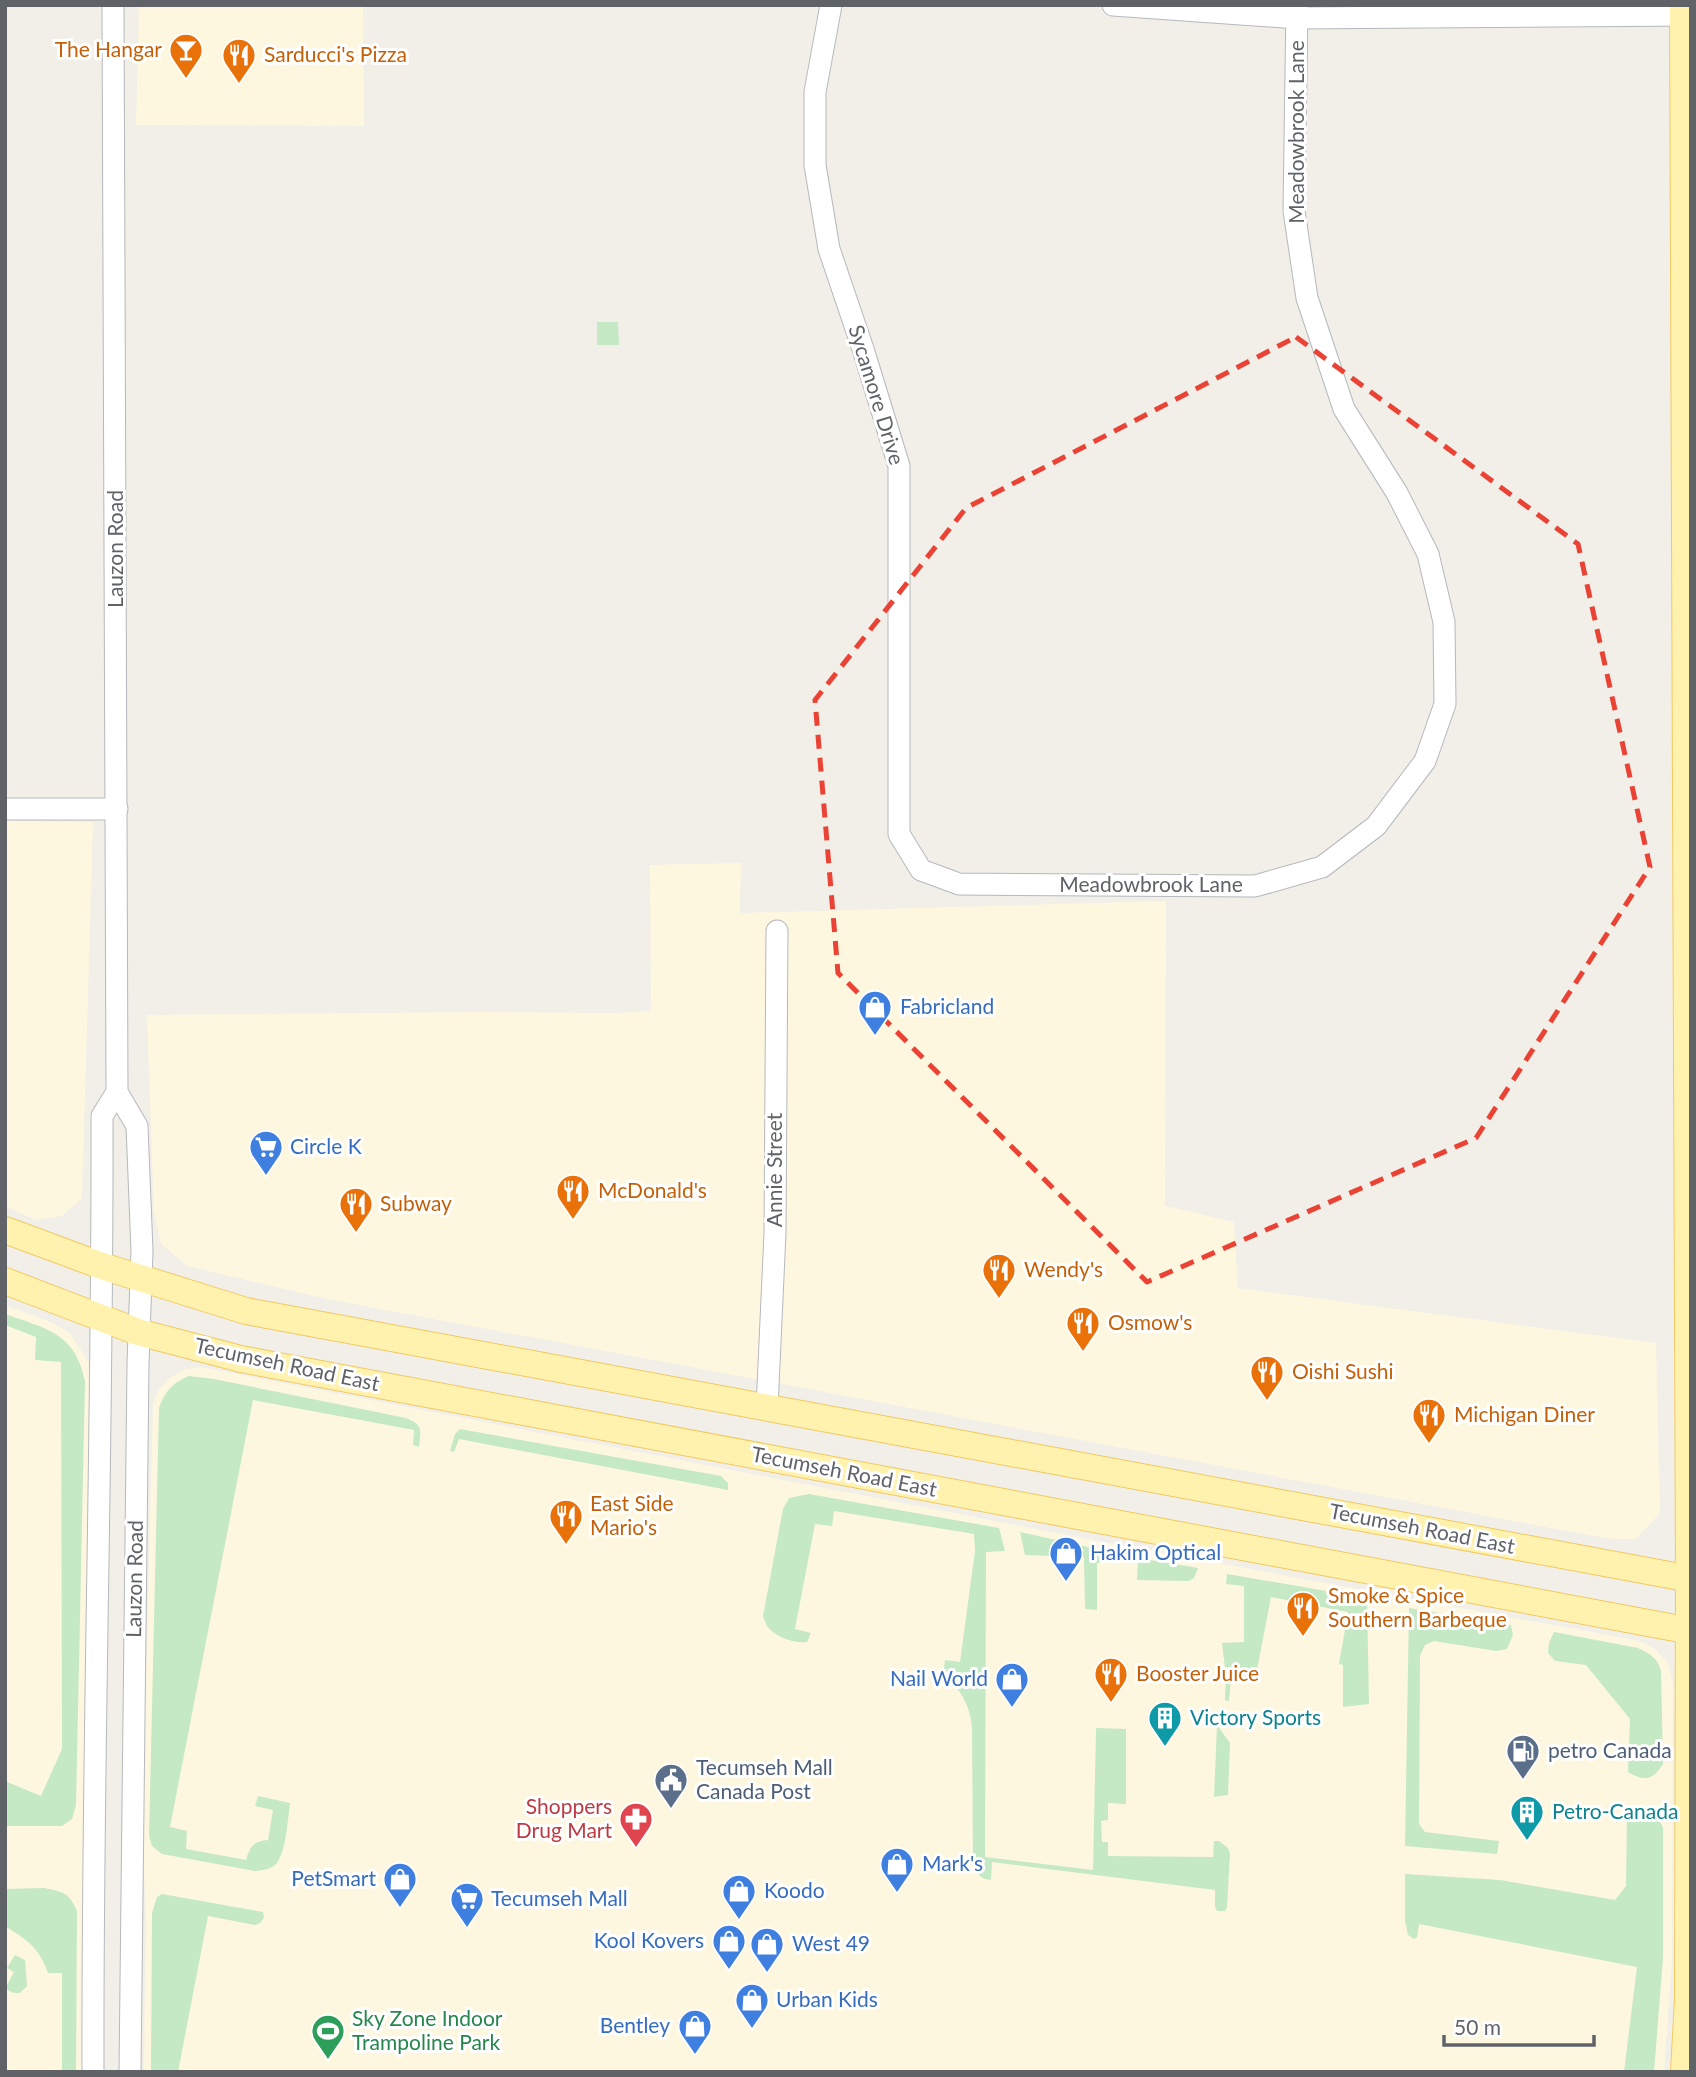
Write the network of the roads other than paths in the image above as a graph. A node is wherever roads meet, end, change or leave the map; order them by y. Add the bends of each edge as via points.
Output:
1 (113, 5) edge
2 (831, 5) edge
3 (1113, 5) edge
4 (1686, 11) edge
5 (1297, 12) edge
6 (117, 808) junction
7 (5, 809) edge
8 (921, 870) joint
9 (1689, 915) edge
10 (777, 931) dead end
11 (117, 1092) junction
12 (5, 1230) edge
13 (102, 1266) junction
14 (142, 1279) junction
15 (5, 1281) edge
16 (102, 1319) junction
17 (138, 1332) junction
18 (767, 1408) junction
19 (1690, 1579) edge
20 (1689, 1631) edge
21 (93, 2072) edge
22 (130, 2072) edge
23 (1684, 2072) edge

1 - 6 street, Lauzon Road
2 - 8 street, Sycamore Drive via 815,92 814,165 829,249 899,466 899,834
3 - 5 street
4 - 5 street
4 - 9 main road
5 - 8 street, Meadowbrook Lane via 1294,211 1307,298 1344,409 1398,493 1428,554 1444,622 1445,704 1425,761 1376,826 1322,867 1255,886 958,884
6 - 7 street
6 - 11 street, Lauzon Road
9 - 19 main road
10 - 18 street, Annie Street via 775,1233
11 - 13 street, Lauzon Road via 102,1116
11 - 14 street, Lauzon Road via 136,1125
12 - 13 main road, Tecumseh Road East
13 - 14 main road, Tecumseh Road East
13 - 16 street, Lauzon Road
14 - 17 street, Lauzon Road
14 - 18 main road, Tecumseh Road East via 246,1311
15 - 16 main road, Tecumseh Road East
16 - 17 main road, Tecumseh Road East
16 - 21 street, Lauzon Road
17 - 20 main road, Tecumseh Road East via 240,1359
17 - 22 street, Lauzon Road
18 - 19 main road, Tecumseh Road East
19 - 20 main road
20 - 23 main road

